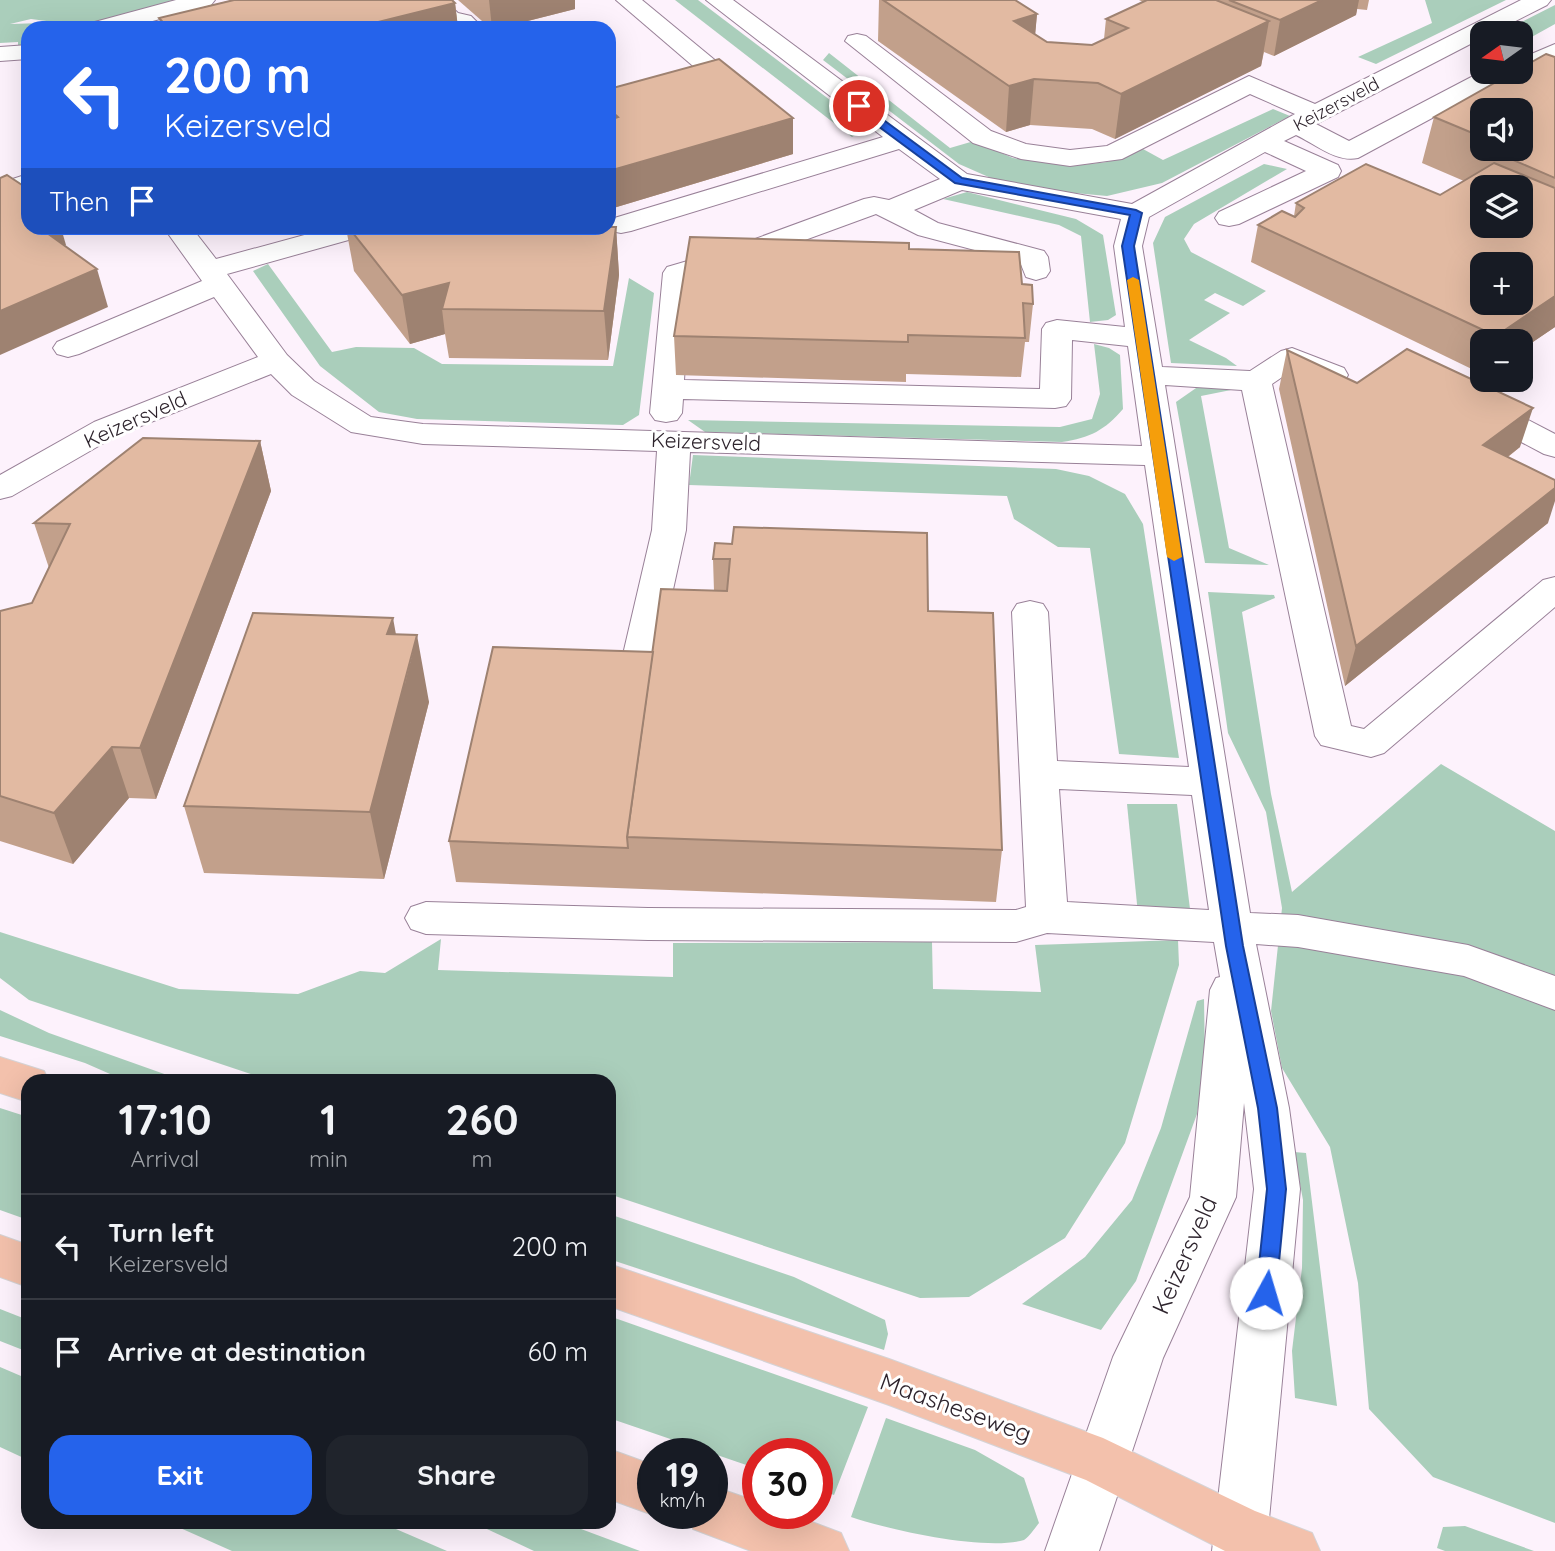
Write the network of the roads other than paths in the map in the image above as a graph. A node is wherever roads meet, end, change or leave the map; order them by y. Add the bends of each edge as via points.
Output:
1 (202, 0) edge
2 (431, 0) edge
3 (628, 0) edge
4 (718, 0) edge
5 (1539, 0) edge
6 (126, 21) edge
7 (463, 21) edge
8 (1506, 21) edge
9 (883, 34) dead end
10 (857, 41) junction
11 (1470, 43) edge
12 (1555, 51) edge
13 (21, 52) edge
14 (0, 54) edge
15 (793, 57) junction
16 (1533, 63) edge
17 (1477, 84) edge
18 (730, 85) edge
19 (1306, 119) junction
20 (903, 139) junction
21 (1264, 142) junction
22 (959, 181) junction
23 (21, 184) edge
24 (0, 192) edge
25 (892, 209) junction
26 (1136, 213) junction
27 (1229, 218) dead end
28 (621, 225) dead end
29 (194, 235) edge
30 (339, 235) edge
31 (1036, 271) dead end
32 (214, 277) junction
33 (1142, 338) junction
34 (68, 348) dead end
35 (276, 361) junction
36 (1148, 375) junction
37 (1256, 380) junction
38 (1355, 384) edge
39 (670, 389) junction
40 (1451, 392) edge
41 (668, 440) junction
42 (1555, 447) edge
43 (1159, 456) junction
44 (0, 489) edge
45 (1555, 588) edge
46 (1030, 612) dead end
47 (639, 663) edge
48 (1039, 775) junction
49 (1209, 782) junction
50 (426, 918) dead end
51 (1047, 918) junction
52 (1233, 938) junction
53 (1555, 993) edge
54 (0, 1075) edge
55 (21, 1082) edge
56 (0, 1256) edge
57 (21, 1264) edge
58 (616, 1287) edge
59 (1102, 1462) junction
60 (616, 1477) edge
61 (637, 1484) edge
62 (728, 1517) edge
63 (1240, 1542) edge
64 (822, 1551) edge
65 (1072, 1551) edge
66 (1293, 1551) edge

1 - 6 street
2 - 7 street via 450,19
3 - 18 street
4 - 15 street
5 - 8 street, Keizersveld
9 - 10 street
10 - 15 street
10 - 19 street via 982,137 1021,151 1070,158 1113,153 1249,85
11 - 19 street, Keizersveld
12 - 16 street
13 - 14 street
15 - 20 street
17 - 19 street via 1349,152
19 - 21 street, Keizersveld
20 - 22 street
20 - 28 street
21 - 26 street, Keizersveld
21 - 27 street via 1328,171
22 - 25 street
22 - 26 street
23 - 24 street
25 - 31 street via 928,229 1034,257
25 - 39 street via 874,205 735,256 677,272
26 - 33 street, Keizersveld via 1128,246
29 - 32 street, Keizersveld
30 - 32 street
32 - 34 street
32 - 35 street, Keizersveld
33 - 36 street, Keizersveld
33 - 39 street via 1057,329 1055,399
35 - 41 street, Keizersveld via 303,388 362,425 424,434
35 - 44 street, Keizersveld via 105,429
36 - 37 street
36 - 43 street, Keizersveld
37 - 38 street via 1292,356
37 - 45 street via 1334,736 1371,744
39 - 41 street
40 - 42 street
41 - 43 street, Keizersveld
41 - 47 street via 669,530
43 - 49 street, Keizersveld
46 - 48 street
48 - 49 street
48 - 51 street
49 - 52 street, Keizersveld
50 - 51 street via 1016,926
51 - 52 street
52 - 53 street via 1298,931 1406,949 1468,961
52 - 59 street, Keizersveld via 1213,1197 1138,1357
52 - 63 street, Keizersveld via 1268,1108 1277,1189
54 - 55 main road
56 - 57 main road
58 - 59 main road, Maasheseweg
59 - 63 main road, Maasheseweg
59 - 65 street, Keizersveld
60 - 61 main road
62 - 64 main road
63 - 66 main road, Maasheseweg

